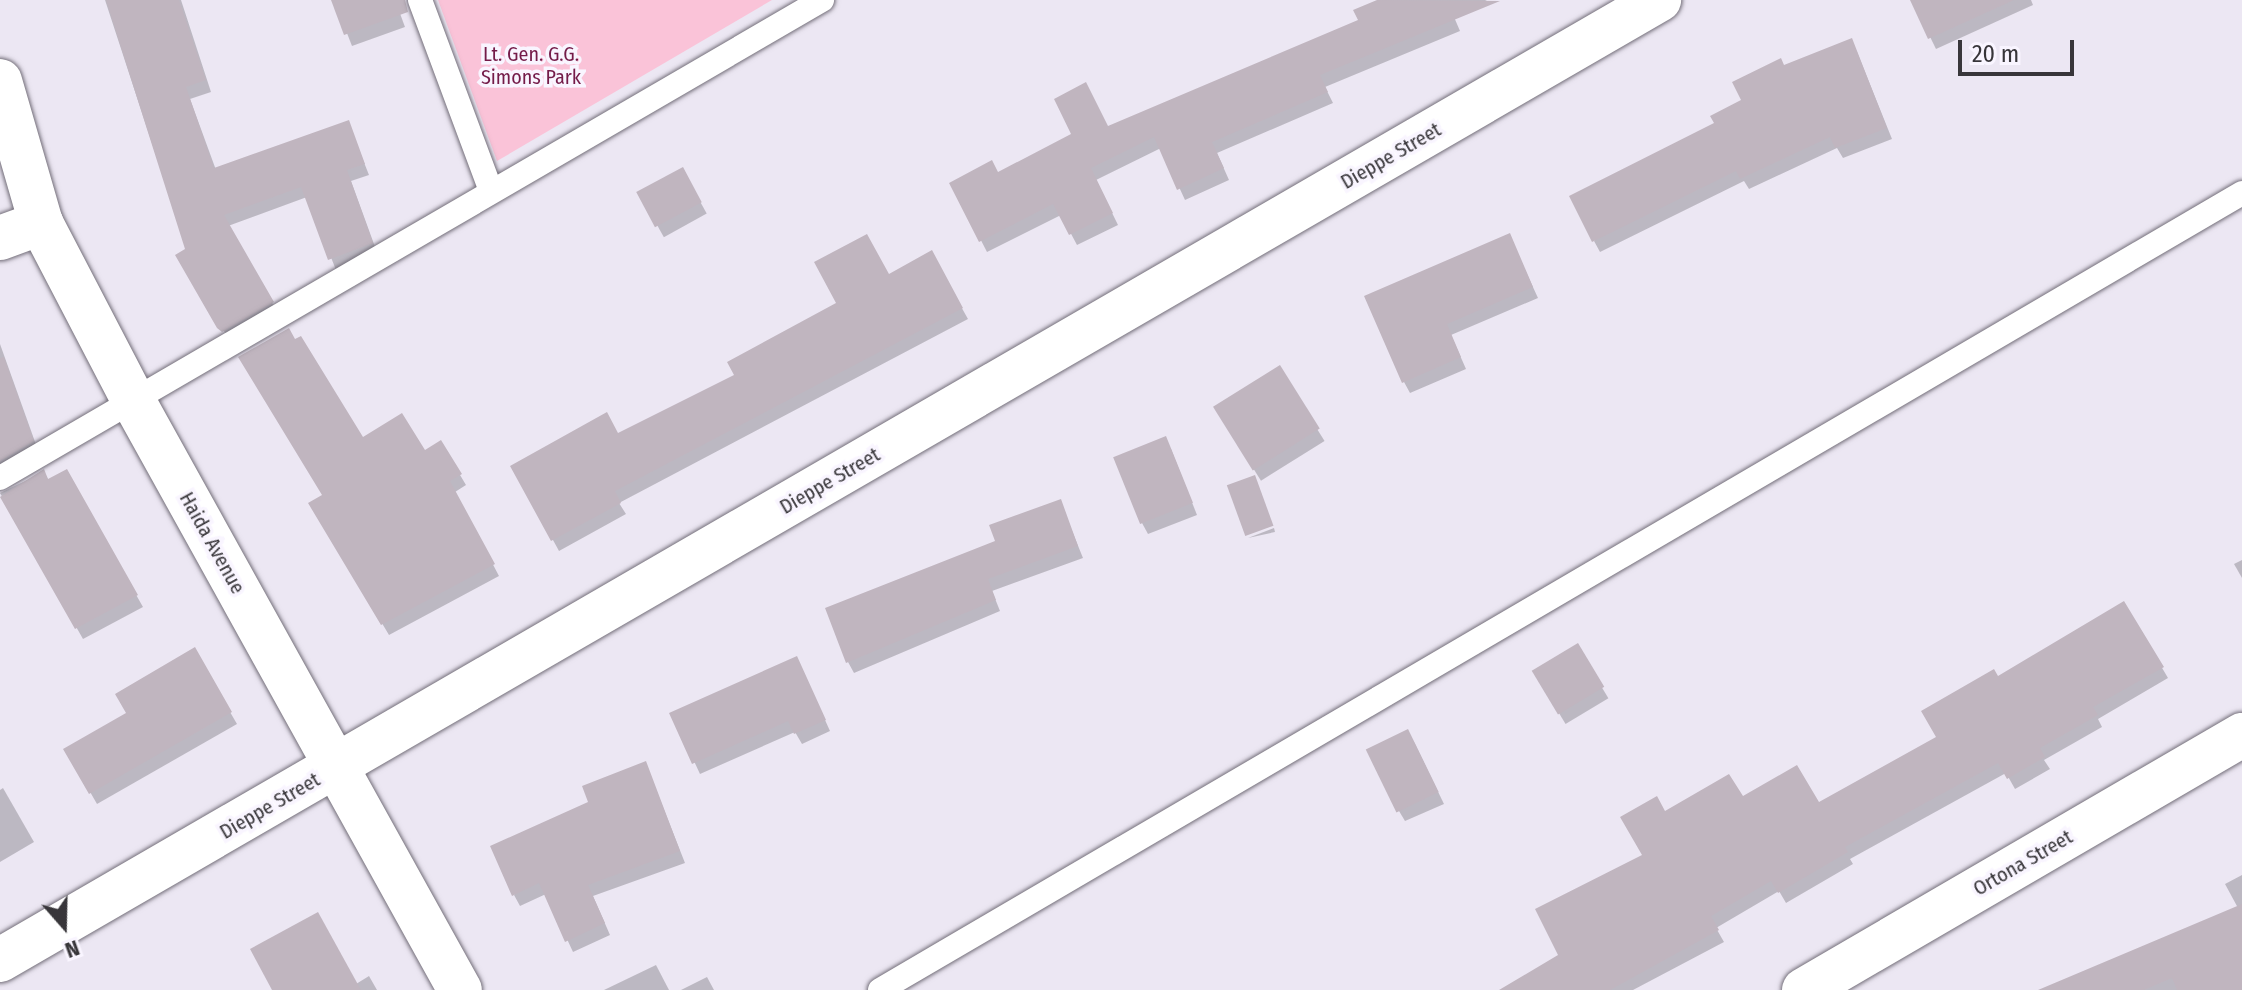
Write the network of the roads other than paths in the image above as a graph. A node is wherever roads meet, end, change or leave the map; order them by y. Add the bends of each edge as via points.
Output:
1 (420, 0) edge
2 (822, 0) edge
3 (1658, 0) edge
4 (0, 81) edge
5 (491, 191) junction
6 (2242, 193) edge
7 (41, 223) junction
8 (0, 238) edge
9 (134, 402) junction
10 (0, 478) edge
11 (2242, 735) edge
12 (337, 768) junction
13 (0, 960) edge
14 (460, 990) edge
15 (880, 990) edge
16 (1804, 990) edge

1 - 5 lane
2 - 5 lane
3 - 12 street, Dieppe Street
4 - 7 street, Haida Avenue
5 - 9 lane
6 - 15 lane
7 - 8 street
7 - 9 street, Haida Avenue
9 - 10 lane
9 - 12 street, Haida Avenue
11 - 16 street, Ortona Street
12 - 13 street, Dieppe Street
12 - 14 street, Haida Avenue

